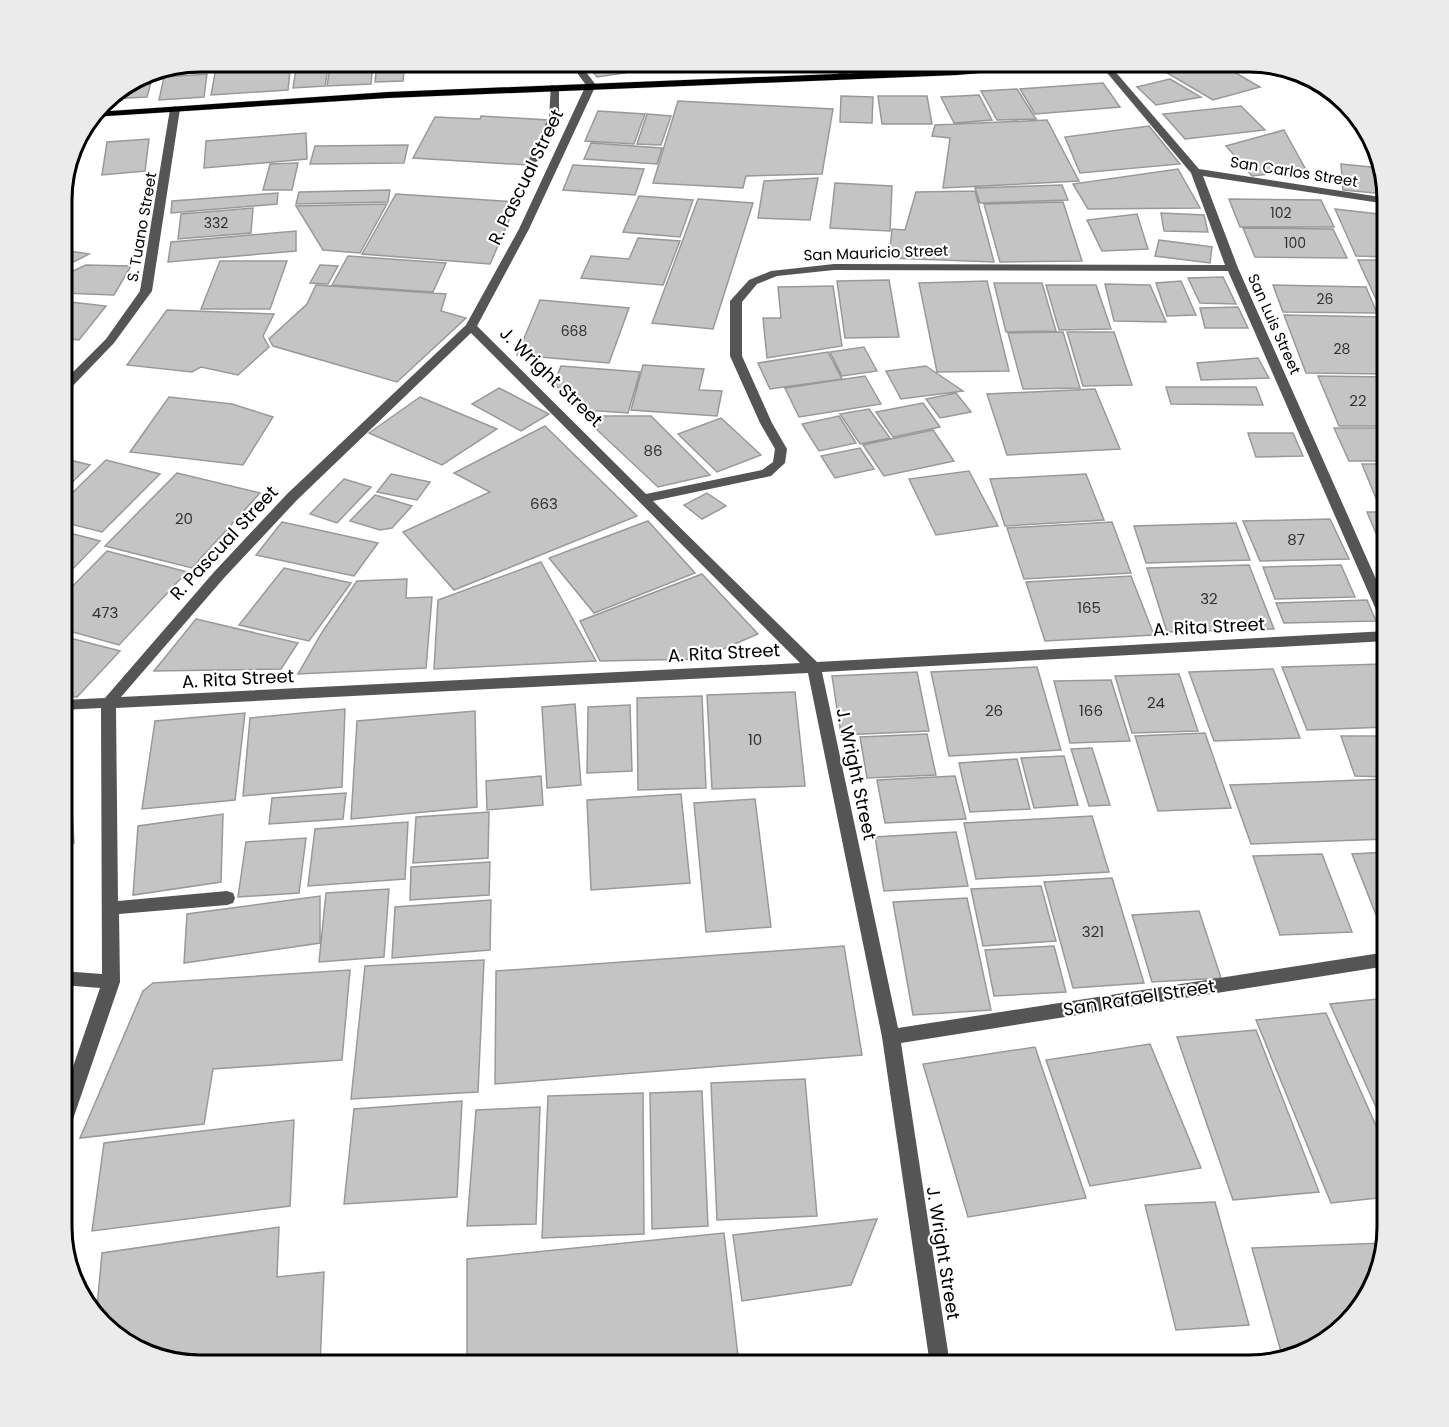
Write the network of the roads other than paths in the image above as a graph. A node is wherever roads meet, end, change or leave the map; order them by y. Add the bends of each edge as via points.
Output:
1 (581, 72) edge
2 (841, 72) edge
3 (961, 72) edge
4 (1111, 72) edge
5 (952, 73) joint
6 (846, 77) junction
7 (591, 85) junction
8 (554, 87) junction
9 (175, 109) junction
10 (106, 114) edge
11 (534, 160) dead end
12 (1196, 172) junction
13 (1377, 199) edge
14 (1232, 268) junction
15 (471, 327) junction
16 (72, 380) edge
17 (646, 498) junction
18 (1377, 595) edge
19 (1377, 637) edge
20 (814, 668) junction
21 (72, 705) edge
22 (108, 705) junction
23 (227, 897) dead end
24 (110, 908) junction
25 (1377, 962) edge
26 (72, 979) edge
27 (111, 982) junction
28 (891, 1037) junction
29 (72, 1096) edge
30 (939, 1355) edge

1 - 7 street
2 - 6 street
3 - 5 main road
4 - 12 street, San Luis Street
5 - 6 main road
6 - 7 main road
7 - 8 main road
7 - 15 street, R. Pascual Street via 524,229
8 - 9 main road
8 - 11 street via 554,117
9 - 10 main road
9 - 16 street, S. Tuano Street via 146,291 110,341
12 - 13 street, San Carlos Street
12 - 14 street, San Luis Street
14 - 17 street, San Mauricio Street via 915,265 775,273 753,282 736,301 736,356 782,449 779,463 766,473
14 - 18 street, San Luis Street
15 - 17 street, J. Wright Street
15 - 22 street, R. Pascual Street via 291,497 211,583
17 - 20 street, J. Wright Street
19 - 20 street, A. Rita Street
20 - 22 street, A. Rita Street
20 - 28 street, J. Wright Street
21 - 22 street, A. Rita Street
22 - 24 street
23 - 24 street
24 - 27 street
25 - 28 street, San Rafael Street
26 - 27 street
27 - 29 street
28 - 30 street, J. Wright Street

